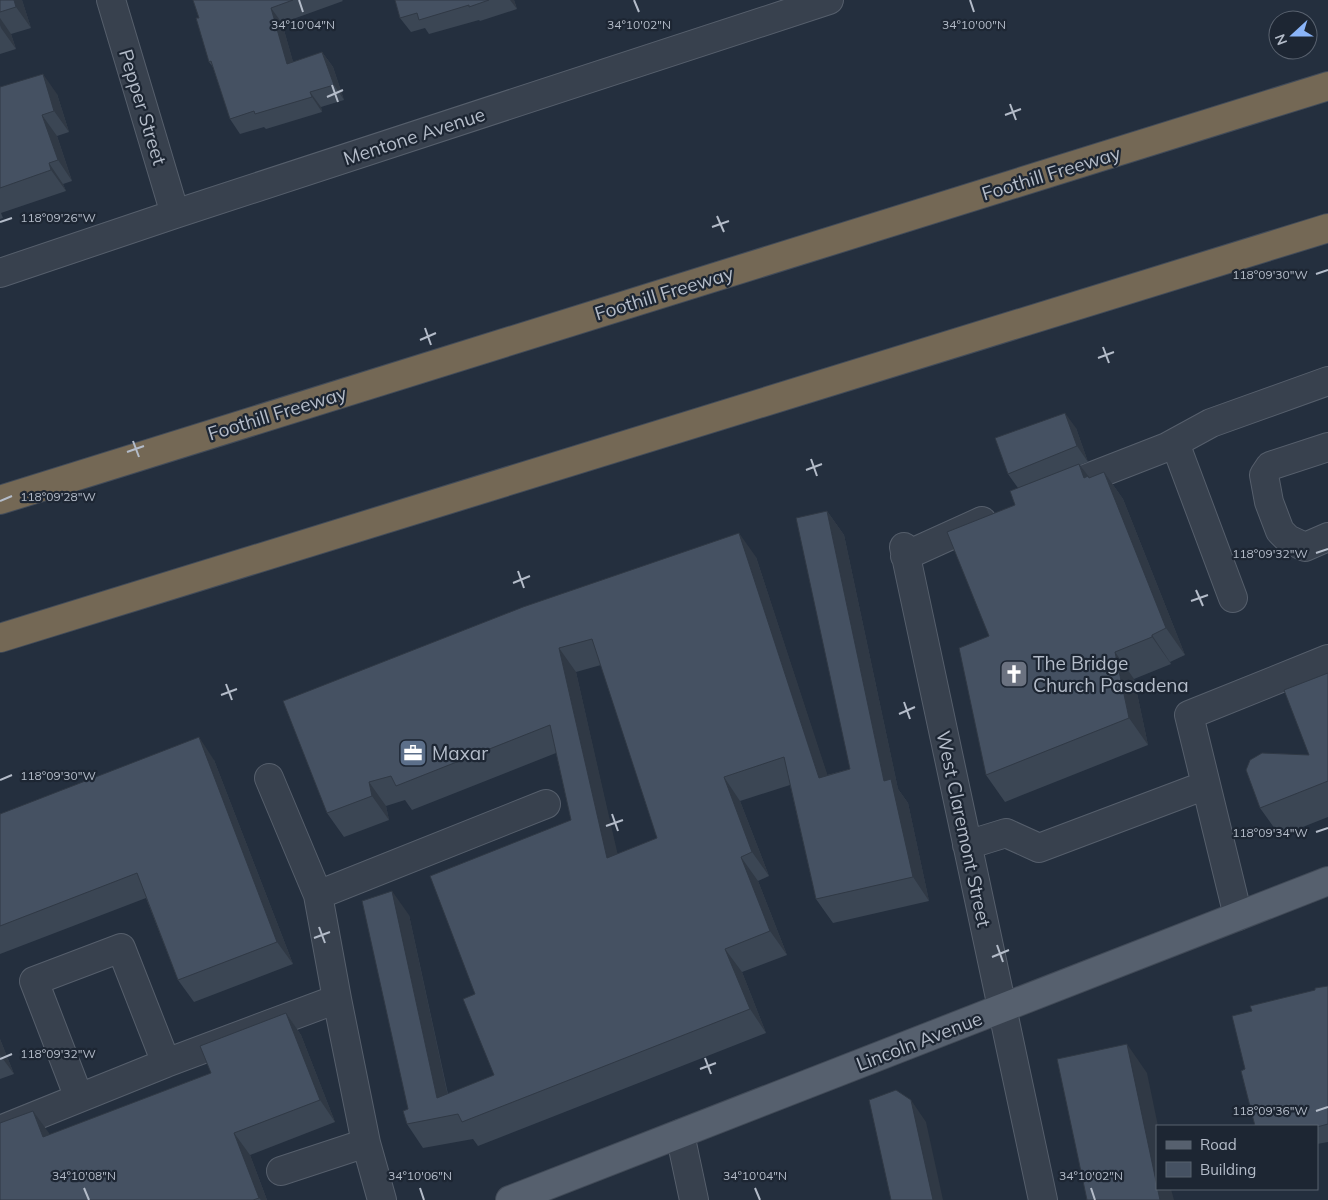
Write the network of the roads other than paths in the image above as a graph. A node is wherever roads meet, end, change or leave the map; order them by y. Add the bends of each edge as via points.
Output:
1 (112, 0) edge
2 (830, 0) edge
3 (788, 6) edge
4 (1328, 86) edge
5 (175, 214) junction
6 (1328, 228) edge
7 (0, 273) edge
8 (1328, 382) edge
9 (1175, 444) junction
10 (1328, 447) edge
11 (0, 500) edge
12 (1028, 502) edge
13 (1003, 512) edge
14 (1328, 537) edge
15 (1233, 598) dead end
16 (0, 638) edge
17 (1328, 659) edge
18 (270, 778) dead end
19 (1206, 786) junction
20 (546, 804) dead end
21 (968, 845) junction
22 (1328, 881) edge
23 (318, 895) junction
24 (1238, 916) junction
25 (337, 999) junction
26 (1002, 1009) junction
27 (166, 1063) junction
28 (79, 1098) junction
29 (0, 1130) edge
30 (680, 1134) junction
31 (366, 1142) junction
32 (281, 1171) dead end
33 (382, 1200) edge
34 (510, 1200) edge
35 (694, 1200) edge
36 (1043, 1200) edge

1 - 5 street, Pepper Street
2 - 3 street, Mentone Avenue
3 - 5 street, Mentone Avenue
4 - 11 highway, Foothill Freeway
5 - 7 street, Mentone Avenue
6 - 16 highway
8 - 9 street via 1211,423
9 - 12 street
9 - 15 street
10 - 14 street via 1270,466 1264,475 1269,502 1280,531 1288,539 1304,547
13 - 21 street, West Claremont Street via 904,552
17 - 19 street via 1189,715
18 - 23 street
19 - 21 street via 1039,848 1006,833
19 - 24 street
20 - 23 street
21 - 26 street, West Claremont Street
22 - 24 main road, Lincoln Avenue
23 - 25 street
24 - 26 main road, Lincoln Avenue
25 - 27 street
25 - 31 street
26 - 30 main road, Lincoln Avenue
26 - 36 street, West Claremont Street
27 - 28 street
27 - 28 street via 121,948 34,981
28 - 29 street
30 - 34 main road, Lincoln Avenue
30 - 35 street
31 - 32 street
31 - 33 street

